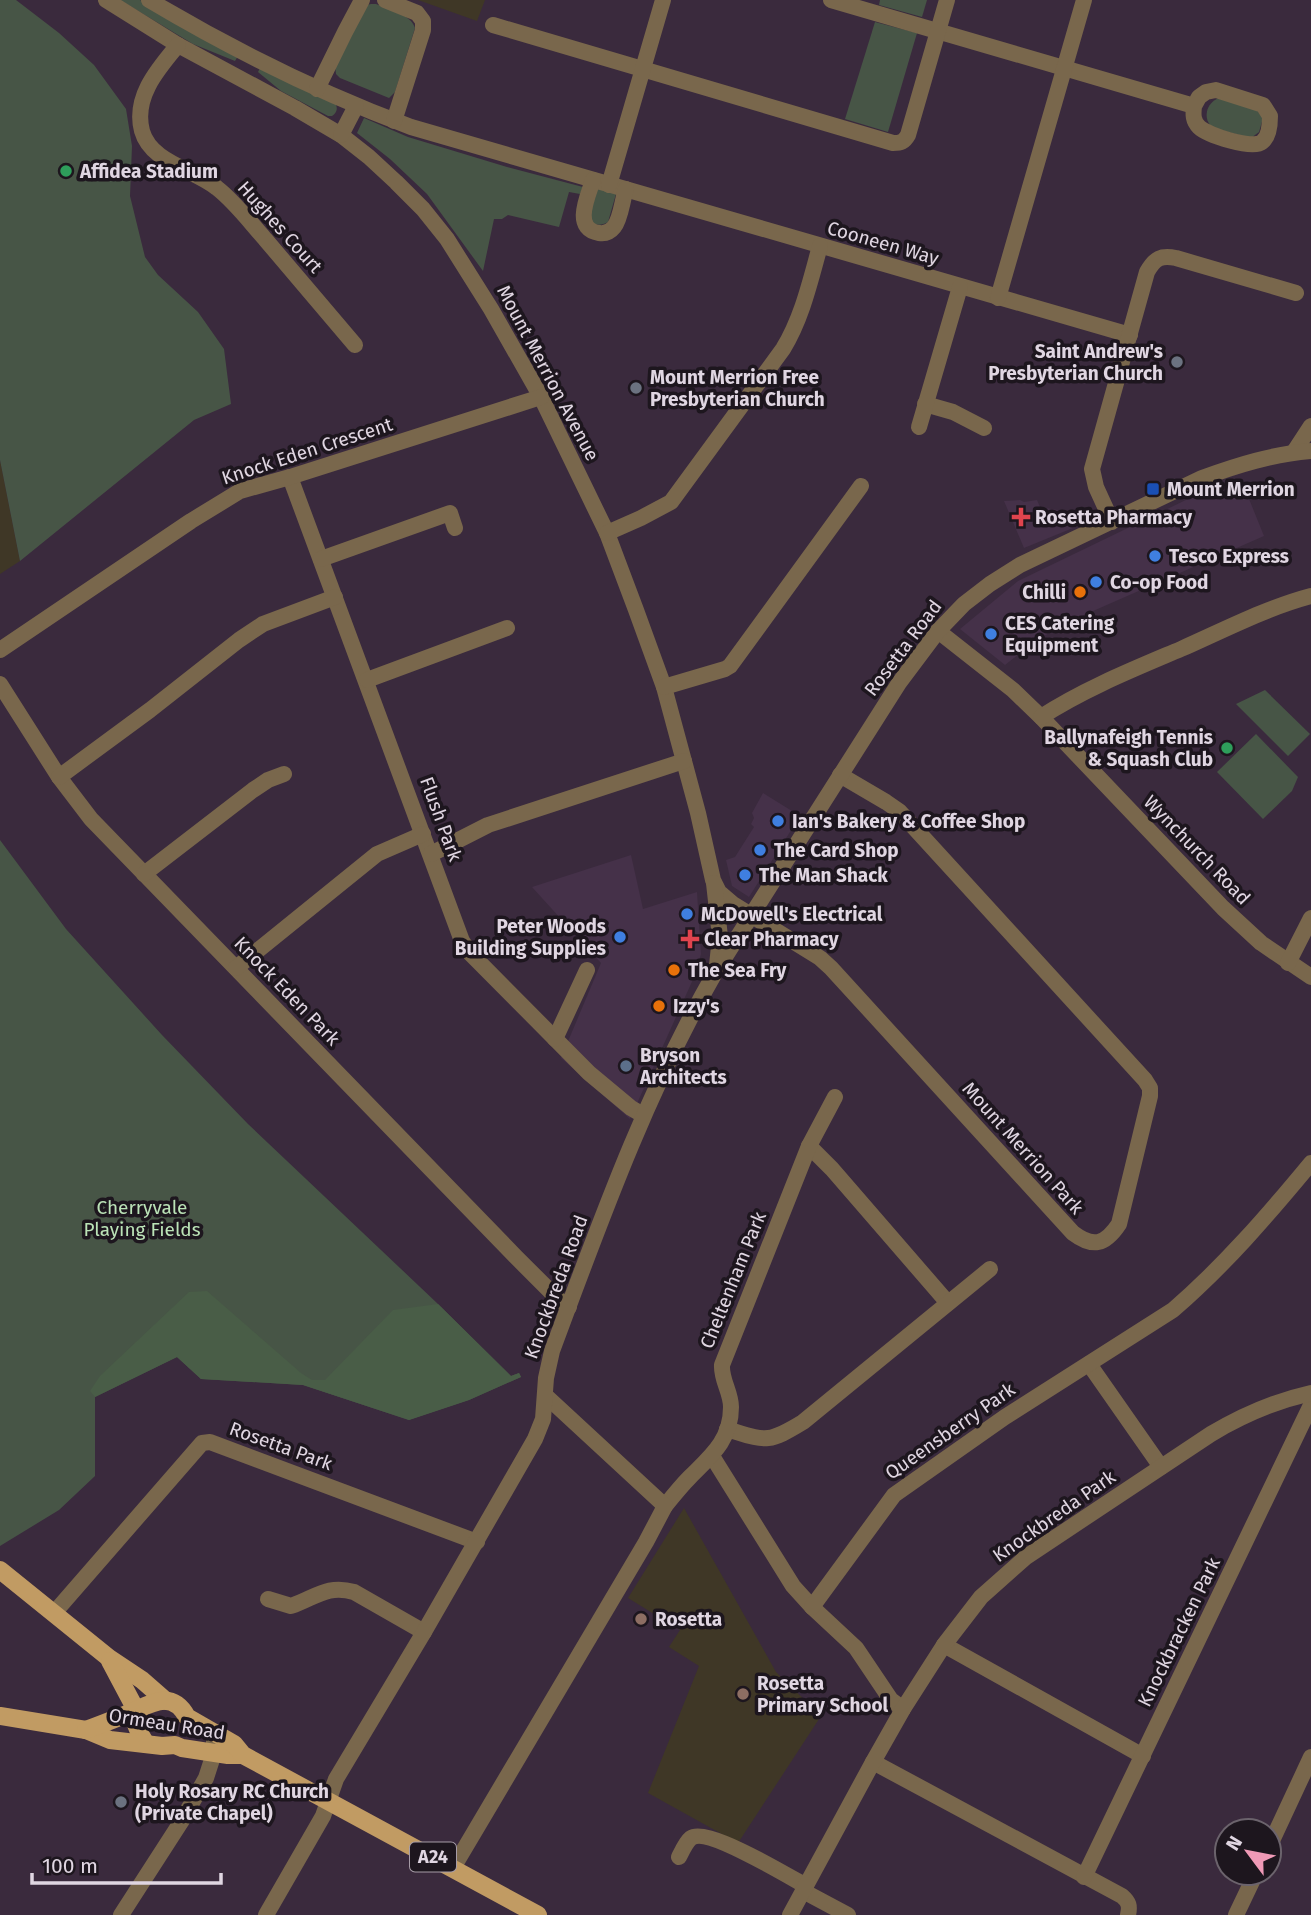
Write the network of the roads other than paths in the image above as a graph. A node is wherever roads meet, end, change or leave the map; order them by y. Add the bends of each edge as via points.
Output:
1 (106, 0) edge
2 (149, 0) edge
3 (362, 0) edge
4 (385, 0) edge
5 (663, 0) edge
6 (831, 0) edge
7 (947, 0) edge
8 (1084, 0) edge
9 (493, 25) dead end
10 (938, 31) junction
11 (177, 45) junction
12 (1064, 68) junction
13 (643, 71) junction
14 (317, 89) junction
15 (356, 106) junction
16 (1194, 107) junction
17 (394, 121) junction
18 (341, 135) junction
19 (593, 180) junction
20 (609, 184) junction
21 (626, 189) junction
22 (820, 246) junction
23 (960, 287) junction
24 (1296, 293) dead end
25 (998, 298) junction
26 (1129, 335) junction
27 (355, 345) dead end
28 (541, 397) junction
29 (925, 404) junction
30 (1311, 426) edge
31 (919, 427) dead end
32 (984, 428) dead end
33 (1311, 451) edge
34 (1294, 452) junction
35 (290, 477) junction
36 (861, 486) dead end
37 (1112, 522) junction
38 (455, 528) dead end
39 (607, 533) junction
40 (321, 559) junction
41 (1311, 596) edge
42 (335, 597) junction
43 (507, 628) dead end
44 (938, 631) junction
45 (0, 650) edge
46 (366, 680) junction
47 (0, 684) edge
48 (664, 687) junction
49 (1041, 717) junction
50 (684, 761) junction
51 (284, 774) dead end
52 (840, 775) junction
53 (59, 777) junction
54 (423, 834) junction
55 (431, 853) junction
56 (144, 874) junction
57 (713, 880) junction
58 (752, 915) junction
59 (1311, 918) edge
60 (1288, 963) junction
61 (236, 968) junction
62 (587, 970) dead end
63 (716, 971) junction
64 (1311, 977) edge
65 (555, 1039) junction
66 (835, 1097) dead end
67 (643, 1115) junction
68 (809, 1146) junction
69 (1311, 1163) edge
70 (990, 1269) dead end
71 (948, 1303) junction
72 (569, 1307) junction
73 (1089, 1364) junction
74 (1311, 1393) edge
75 (545, 1396) junction
76 (1311, 1405) edge
77 (727, 1429) junction
78 (712, 1456) junction
79 (1161, 1467) junction
80 (664, 1506) junction
81 (477, 1542) junction
82 (0, 1570) edge
83 (268, 1599) dead end
84 (812, 1606) junction
85 (54, 1613) junction
86 (424, 1632) junction
87 (944, 1645) junction
88 (108, 1658) junction
89 (166, 1701) junction
90 (903, 1709) junction
91 (136, 1710) junction
92 (0, 1716) edge
93 (194, 1721) junction
94 (86, 1730) junction
95 (146, 1744) junction
96 (175, 1745) junction
97 (214, 1752) junction
98 (243, 1755) junction
99 (1143, 1756) junction
100 (1311, 1757) edge
101 (873, 1762) junction
102 (328, 1801) junction
103 (1283, 1817) edge
104 (679, 1857) dead end
105 (453, 1868) junction
106 (1084, 1877) junction
107 (1249, 1887) edge
108 (804, 1888) junction
109 (121, 1915) edge
110 (266, 1915) edge
111 (538, 1915) edge
112 (790, 1915) edge
113 (848, 1915) edge
114 (1128, 1915) edge
115 (1236, 1915) edge

1 - 11 street, Mount Merrion Avenue
2 - 14 street
3 - 14 street
4 - 17 street via 416,13 423,21
5 - 13 street
6 - 10 street
7 - 10 street
8 - 12 street
9 - 13 street
10 - 12 street
10 - 13 street via 908,135 900,143
11 - 18 street, Mount Merrion Avenue
11 - 27 street, Hughes Court via 142,102 140,118 148,143 162,157 202,178 230,200
12 - 16 street
12 - 25 street
13 - 20 street
14 - 15 street, Cooneen Way
15 - 17 street, Cooneen Way
15 - 18 street
16 - 16 street via 1199,97 1216,90 1255,101 1270,116 1267,135 1257,145 1246,145 1205,132 1193,116
17 - 19 street, Cooneen Way
18 - 28 street, Mount Merrion Avenue via 396,182 447,239
19 - 20 street, Cooneen Way
19 - 21 street via 583,216 584,223 596,232 615,226
20 - 21 street, Cooneen Way
21 - 22 street, Cooneen Way
22 - 23 street, Cooneen Way
22 - 39 street via 792,335 671,502
23 - 25 street, Cooneen Way
23 - 29 street
24 - 26 street via 1176,258 1159,258 1147,272
25 - 26 street, Cooneen Way
26 - 37 street via 1092,469
28 - 35 street, Knock Eden Crescent
28 - 39 street, Mount Merrion Avenue
29 - 31 street
29 - 32 street
30 - 34 street
33 - 34 street, Rosetta Road
34 - 37 street, Rosetta Road via 1202,478
35 - 40 street, Flush Park
35 - 45 street, Knock Eden Crescent via 225,499
36 - 48 street via 730,666
37 - 44 street, Rosetta Road via 1020,565 964,604
38 - 40 street via 450,513
39 - 48 street, Mount Merrion Avenue
40 - 42 street, Flush Park
41 - 49 street via 1128,672
42 - 46 street, Flush Park
42 - 53 street via 262,624
43 - 46 street
44 - 49 street, Wynchurch Road
44 - 52 street, Rosetta Road
46 - 54 street, Flush Park
47 - 53 street, Knock Eden Park
48 - 50 street, Mount Merrion Avenue
49 - 60 street, Wynchurch Road via 1223,908
50 - 55 street via 488,825
50 - 57 street, Mount Merrion Avenue
51 - 56 street via 253,790
52 - 58 street, Rosetta Road
52 - 58 street, Mount Merrion Park via 898,811 1150,1088 1119,1224 1112,1235 1094,1243 1073,1233 831,968
53 - 56 street, Knock Eden Park via 91,819
54 - 55 street, Flush Park
54 - 61 street via 377,854
55 - 65 street, Flush Park via 462,941
56 - 61 street, Knock Eden Park
57 - 58 street, Mount Merrion Avenue via 726,899
57 - 63 street via 720,937
58 - 63 street, Rosetta Road
59 - 60 street
60 - 64 street, Wynchurch Road
61 - 72 street, Knock Eden Park
62 - 65 street
63 - 67 street, Knockbreda Road
65 - 67 street, Flush Park via 589,1073
66 - 68 street, Cheltenham Park
67 - 72 street, Knockbreda Road
68 - 71 street
68 - 77 street, Cheltenham Park via 722,1364 731,1403
69 - 73 street, Queensberry Park via 1247,1238 1189,1296
70 - 71 street
71 - 77 street via 786,1433 766,1440
72 - 75 street, Knockbreda Road via 552,1351
73 - 79 street
73 - 84 street, Queensberry Park via 894,1495
74 - 79 street, Knockbreda Park via 1272,1403 1232,1421
75 - 80 street
75 - 81 street via 536,1440
76 - 99 street, Knockbracken Park
77 - 78 street, Cheltenham Park
78 - 80 street, Cheltenham Park
78 - 84 street via 793,1586
79 - 87 street, Knockbreda Park via 1026,1557 981,1597
80 - 105 street
81 - 85 street, Rosetta Park via 210,1442 202,1443
81 - 86 street
82 - 85 main road
83 - 86 street via 291,1606 342,1589
84 - 90 street via 856,1648 891,1700
85 - 88 main road
86 - 102 street via 336,1779
87 - 90 street, Knockbreda Park
87 - 99 street
88 - 89 main road
88 - 91 main road
89 - 91 main road, Ormeau Road
89 - 93 main road, Ormeau Road / A24 via 177,1704
90 - 101 street, Knockbreda Park
91 - 94 main road, Ormeau Road
91 - 95 main road via 135,1722
92 - 94 main road, Ormeau Road / A24
93 - 96 main road
93 - 97 street via 202,1734 217,1744
93 - 98 main road, Ormeau Road / A24 via 234,1744
94 - 95 main road, Ormeau Road / A24 via 110,1740
95 - 96 main road, Ormeau Road / A24
96 - 97 main road, Ormeau Road / A24
97 - 98 main road, Ormeau Road / A24
97 - 109 street via 209,1772 181,1822
98 - 102 main road, Ormeau Road / A24
99 - 106 street, Knockbracken Park
100 - 103 street
101 - 106 street
101 - 108 street, Knockbreda Park
102 - 105 main road, Ormeau Road / A24
102 - 110 street
104 - 108 street via 689,1840 700,1836 738,1849
105 - 111 main road, Ormeau Road / A24
106 - 114 street via 1128,1901
107 - 115 street
108 - 112 street, Knockbreda Park
108 - 113 street

